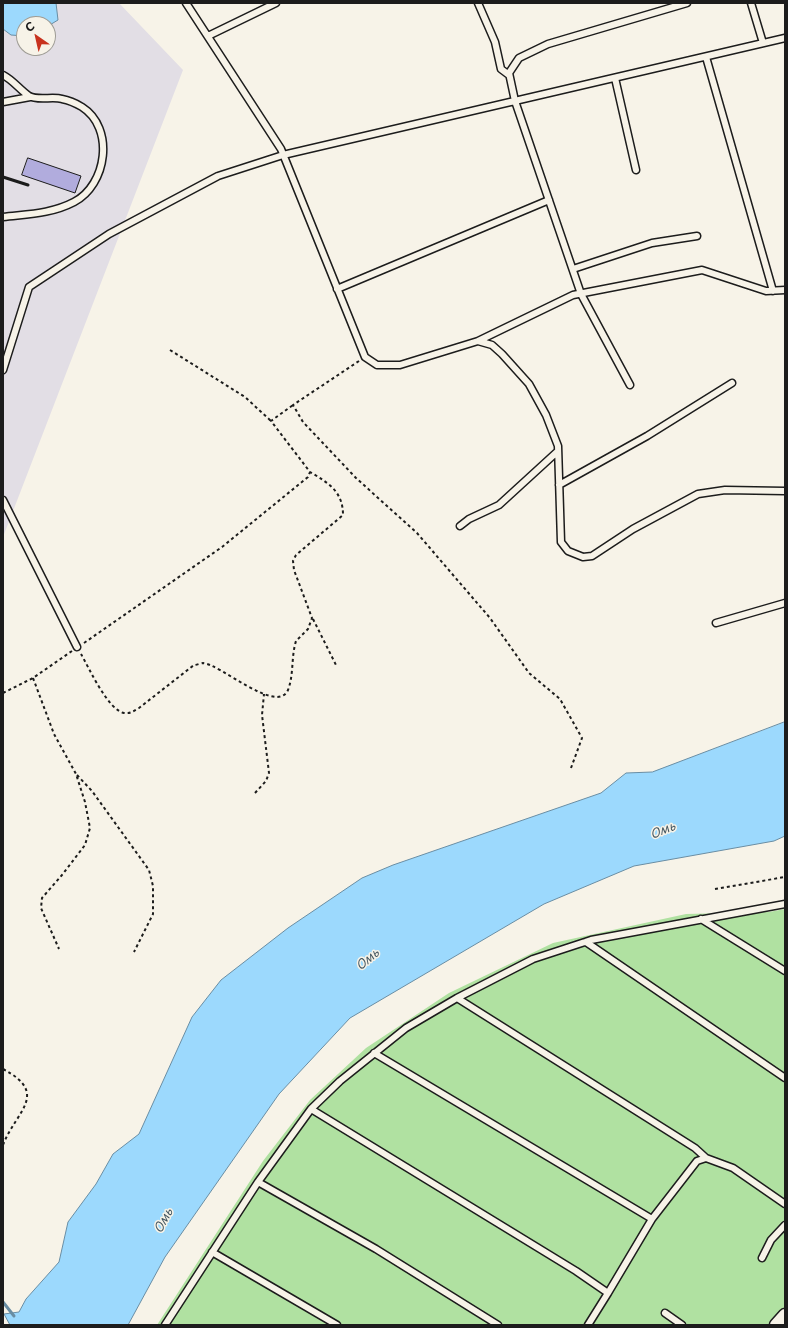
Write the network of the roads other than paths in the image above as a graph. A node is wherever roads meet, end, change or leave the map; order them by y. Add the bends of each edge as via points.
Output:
1 (186, 3) edge
2 (276, 3) edge
3 (478, 3) edge
4 (687, 3) edge
5 (751, 3) edge
6 (208, 36) junction
7 (785, 38) edge
8 (763, 43) junction
9 (706, 57) junction
10 (3, 75) edge
11 (509, 75) junction
12 (615, 78) junction
13 (30, 97) junction
14 (515, 101) junction
15 (3, 102) edge
16 (284, 155) junction
17 (636, 170) dead end
18 (549, 200) junction
19 (3, 217) edge
20 (697, 236) dead end
21 (573, 269) junction
22 (337, 289) junction
23 (773, 290) junction
24 (785, 290) edge
25 (581, 294) junction
26 (478, 341) junction
27 (3, 370) edge
28 (732, 383) dead end
29 (630, 385) dead end
30 (558, 451) junction
31 (559, 485) junction
32 (785, 491) edge
33 (3, 500) edge
34 (460, 526) dead end
35 (785, 603) edge
36 (716, 623) dead end
37 (77, 647) road end
38 (785, 904) edge
39 (701, 919) junction
40 (586, 942) junction
41 (785, 971) edge
42 (457, 998) junction
43 (374, 1053) junction
44 (785, 1078) edge
45 (311, 1109) junction
46 (706, 1158) junction
47 (258, 1182) junction
48 (785, 1204) edge
49 (652, 1219) junction
50 (785, 1225) edge
51 (212, 1252) junction
52 (762, 1258) dead end
53 (608, 1293) junction
54 (665, 1313) dead end
55 (785, 1316) edge
56 (165, 1325) edge
57 (337, 1325) edge
58 (498, 1325) edge
59 (588, 1325) edge
60 (682, 1325) edge
61 (776, 1325) edge

1 - 6 lane
2 - 6 lane
3 - 11 lane via 495,42 501,69
4 - 11 lane via 548,44 519,58
5 - 8 lane
6 - 16 lane
7 - 8 lane
8 - 9 lane
9 - 12 lane
9 - 23 lane
10 - 13 lane
11 - 14 lane
12 - 14 lane
12 - 17 lane
13 - 15 lane
13 - 19 lane via 62,99 82,108 94,121 102,138 104,155 90,189 75,202 49,212
14 - 16 lane
14 - 18 lane
16 - 22 lane
16 - 27 lane via 218,176 109,234 29,287
18 - 21 lane
18 - 22 lane
20 - 21 lane via 652,243
21 - 25 lane
22 - 26 lane via 365,357 377,365 400,365
23 - 24 lane
23 - 25 lane via 702,270
25 - 26 lane via 573,295
25 - 29 lane
26 - 30 lane via 492,345 529,384 546,415
28 - 31 lane via 647,436
30 - 31 lane
30 - 34 lane via 498,506 469,519
31 - 32 lane via 561,542 568,551 583,557 592,556 633,529 698,494 725,490
33 - 37 lane
35 - 36 lane
38 - 39 lane
39 - 40 lane
39 - 41 lane
40 - 42 lane via 533,959
40 - 44 lane
42 - 43 lane via 406,1028
42 - 46 lane via 596,1084 695,1148
43 - 45 lane via 340,1080
43 - 49 lane
45 - 47 lane
45 - 53 lane via 549,1254
46 - 48 lane via 733,1168
46 - 49 lane via 697,1161
47 - 51 lane
47 - 58 lane via 376,1248
49 - 53 lane
50 - 52 lane via 771,1240
51 - 56 lane
51 - 57 lane
53 - 59 lane
54 - 60 lane
55 - 61 street

